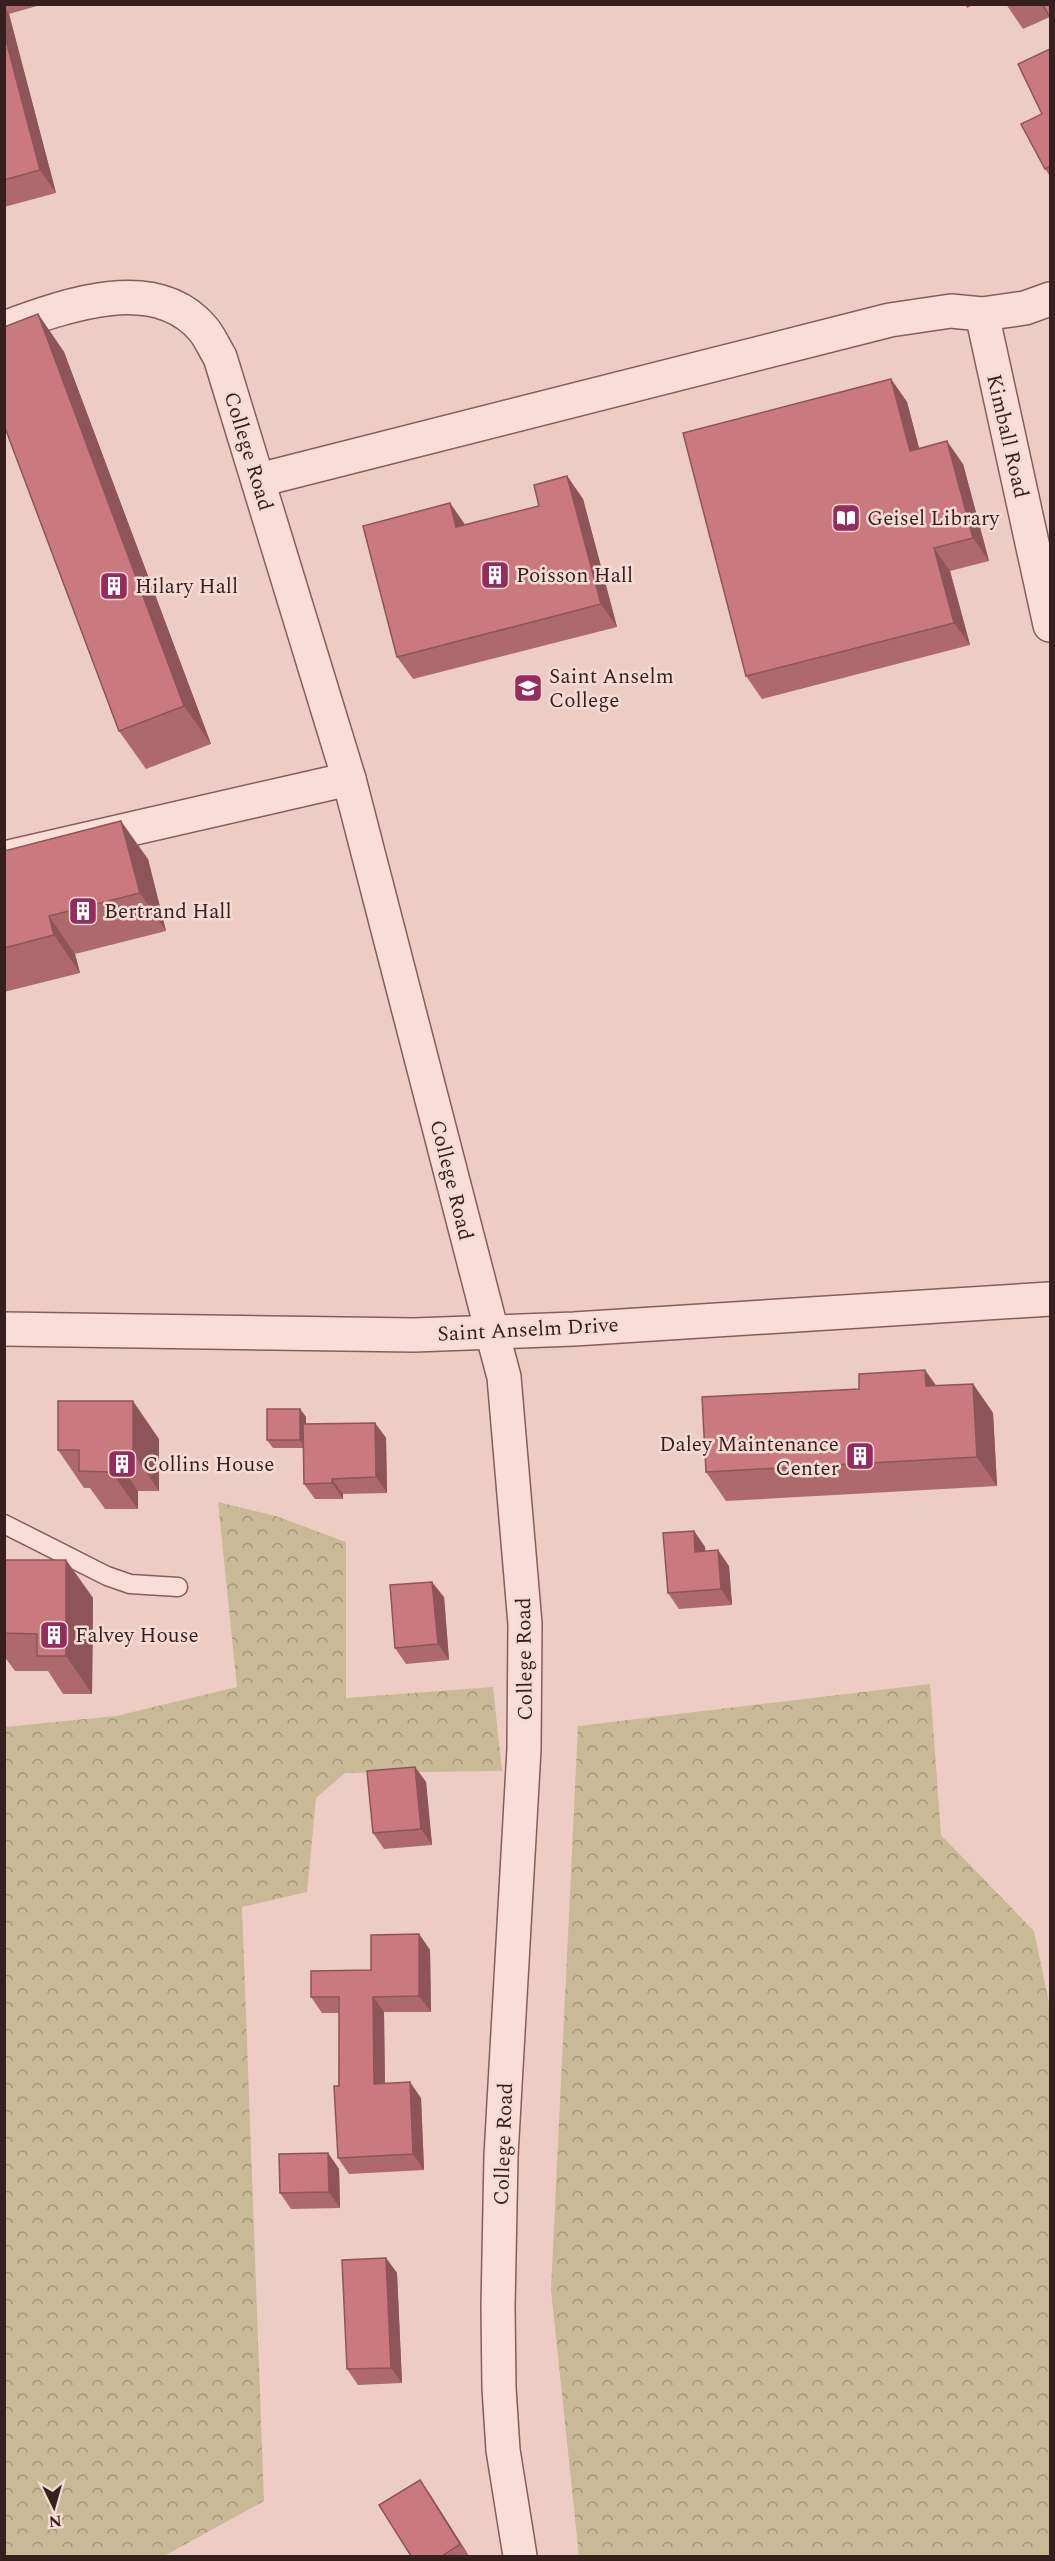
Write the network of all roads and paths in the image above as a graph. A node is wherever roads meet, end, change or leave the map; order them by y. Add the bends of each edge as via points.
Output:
1 (1050, 299) edge
2 (982, 314) junction
3 (4, 328) edge
4 (259, 480) junction
5 (1050, 625) edge
6 (349, 779) junction
7 (4, 858) edge
8 (1050, 1299) edge
9 (4, 1329) edge
10 (492, 1332) junction
11 (4, 1524) edge
12 (178, 1587) dead end
13 (520, 2556) edge

1 - 2 street via 1025,308
2 - 4 street via 951,311 890,320
2 - 5 street, Kimball Road
3 - 4 street, College Road via 81,303 122,297 150,300 178,310 203,329 220,357
4 - 6 street, College Road
6 - 7 street
6 - 10 street, College Road
8 - 10 street, Saint Anselm Drive
9 - 10 street, Saint Anselm Drive via 403,1335
10 - 13 street, College Road via 504,1377 525,1624 525,1739 501,2156 498,2307 503,2450
11 - 12 lane via 107,1576 130,1584

